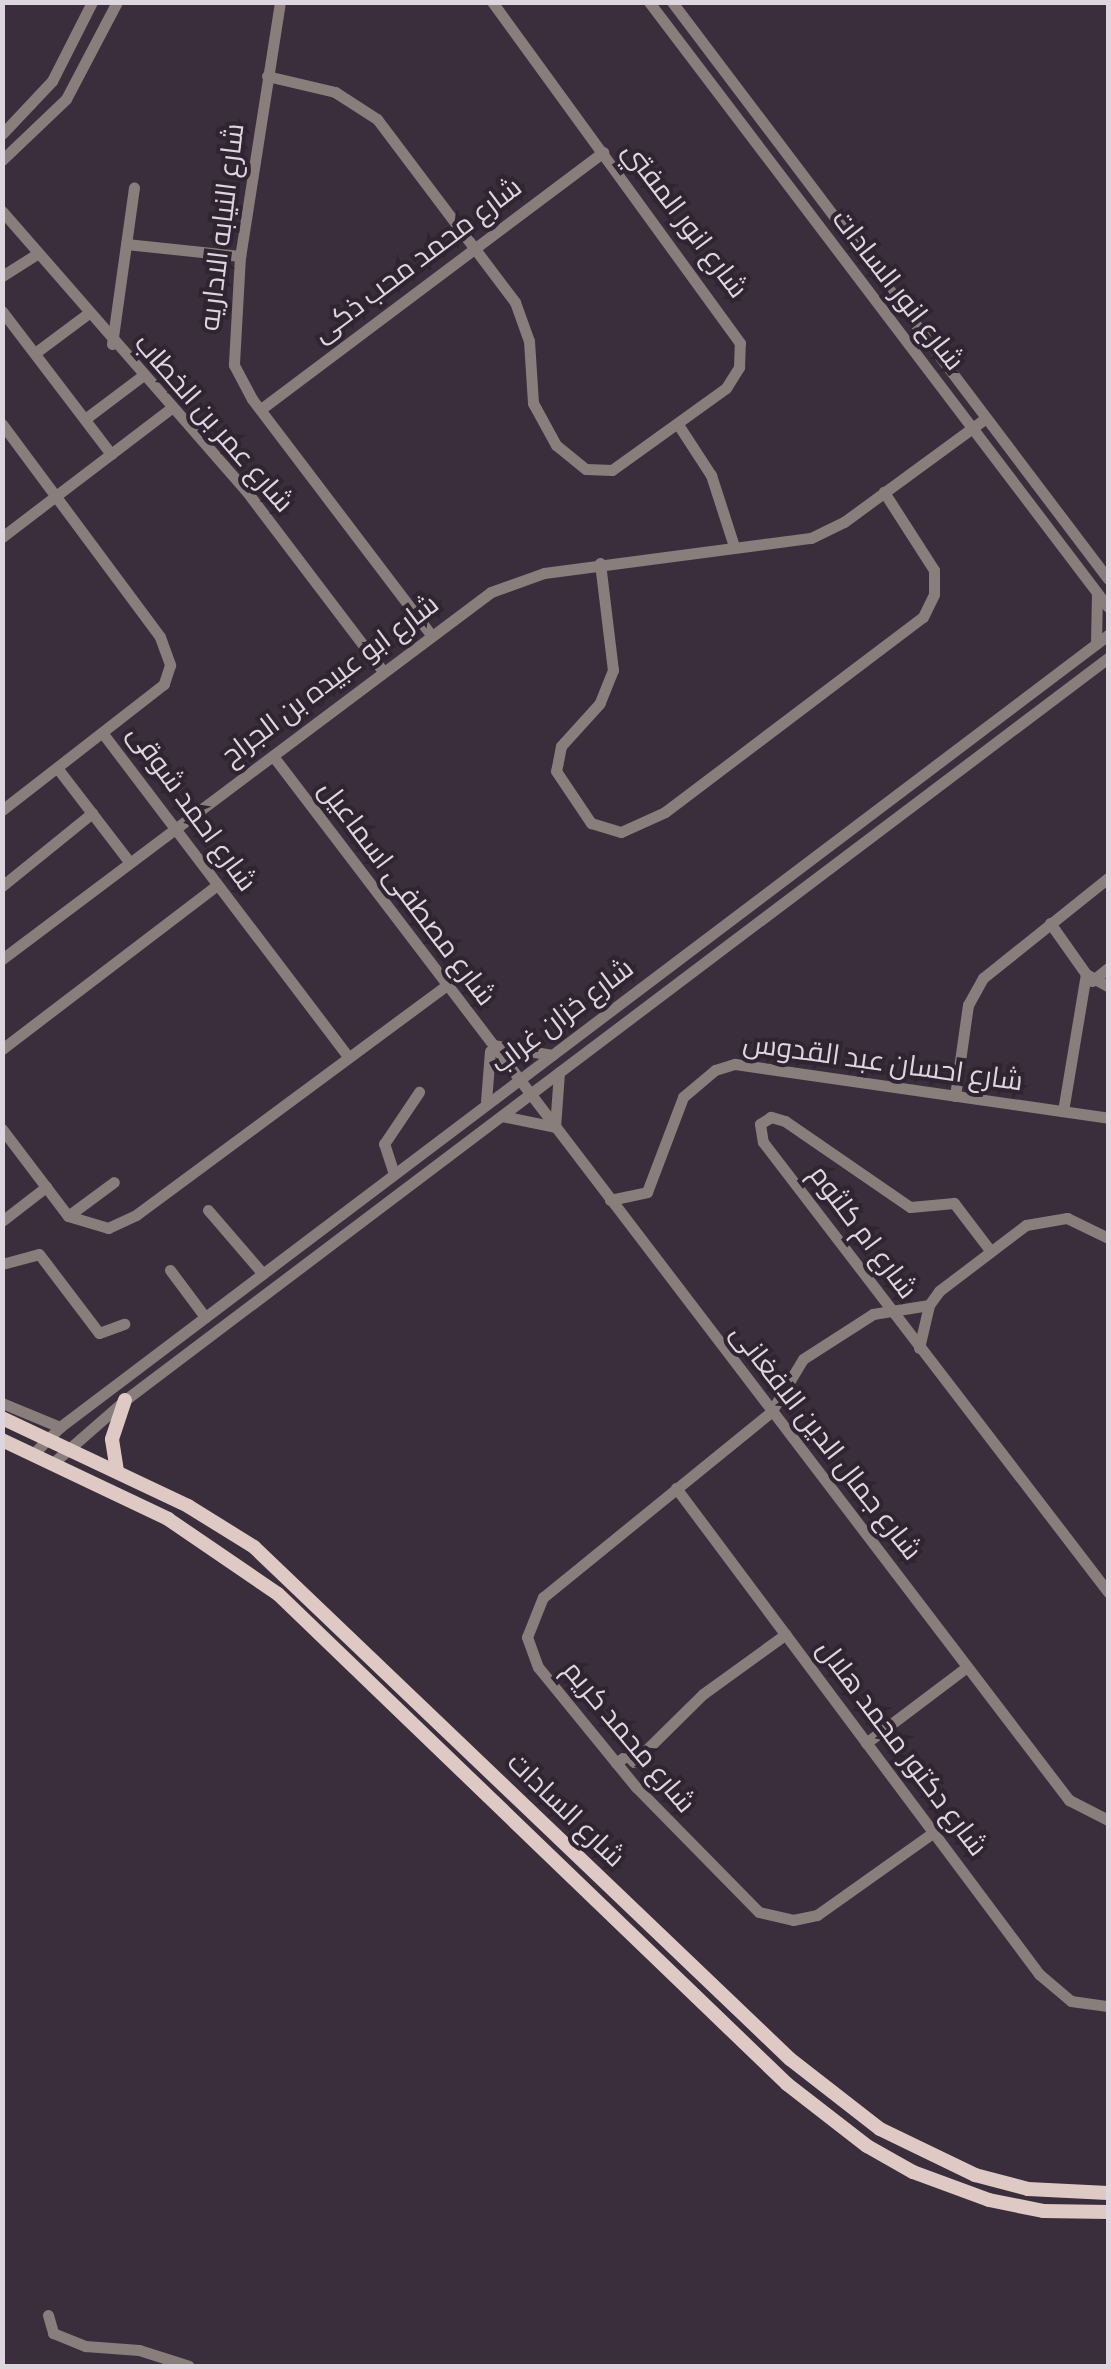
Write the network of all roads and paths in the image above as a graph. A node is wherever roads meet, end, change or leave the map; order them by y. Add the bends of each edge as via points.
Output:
1 (92, 2) edge
2 (117, 2) edge
3 (280, 2) edge
4 (492, 2) edge
5 (649, 2) edge
6 (672, 2) edge
7 (267, 76) junction
8 (2, 134) edge
9 (603, 152) junction
10 (2, 160) edge
11 (134, 188) dead end
12 (2, 212) edge
13 (126, 244) junction
14 (472, 250) junction
15 (37, 254) junction
16 (240, 256) junction
17 (2, 276) edge
18 (2, 311) edge
19 (86, 315) junction
20 (112, 344) junction
21 (35, 353) junction
22 (141, 378) junction
23 (260, 409) junction
24 (170, 410) junction
25 (986, 418) junction
26 (85, 419) junction
27 (2, 424) edge
28 (679, 426) junction
29 (974, 427) junction
30 (112, 454) junction
31 (884, 492) junction
32 (56, 496) junction
33 (2, 537) edge
34 (734, 546) junction
35 (600, 563) junction
36 (1108, 578) edge
37 (1096, 590) junction
38 (1108, 607) edge
39 (1108, 634) edge
40 (431, 635) junction
41 (1096, 644) junction
42 (1108, 658) edge
43 (383, 672) junction
44 (104, 734) junction
45 (273, 756) junction
46 (58, 769) junction
47 (2, 810) edge
48 (92, 814) junction
49 (853, 827) junction
50 (174, 830) junction
51 (865, 842) junction
52 (130, 863) junction
53 (1108, 878) edge
54 (2, 886) edge
55 (216, 886) junction
56 (1050, 922) junction
57 (2, 959) edge
58 (1108, 968) edge
59 (1089, 978) junction
60 (448, 985) junction
61 (1108, 986) edge
62 (487, 1042) junction
63 (2, 1049) edge
64 (552, 1055) junction
65 (347, 1056) junction
66 (559, 1072) junction
67 (516, 1080) junction
68 (419, 1092) dead end
69 (529, 1095) junction
70 (954, 1096) junction
71 (484, 1107) junction
72 (1063, 1111) junction
73 (502, 1116) junction
74 (1108, 1118) edge
75 (555, 1127) junction
76 (2, 1129) edge
77 (394, 1174) junction
78 (114, 1182) dead end
79 (46, 1186) junction
80 (610, 1200) junction
81 (208, 1210) dead end
82 (68, 1216) junction
83 (2, 1221) edge
84 (1108, 1238) edge
85 (989, 1249) junction
86 (2, 1264) edge
87 (170, 1270) dead end
88 (263, 1274) junction
89 (929, 1305) junction
90 (891, 1310) junction
91 (205, 1318) junction
92 (124, 1324) dead end
93 (920, 1348) junction
94 (125, 1400) junction
95 (2, 1403) edge
96 (771, 1412) junction
97 (2, 1418) edge
98 (60, 1427) junction
99 (47, 1438) junction
100 (2, 1440) edge
101 (69, 1448) junction
102 (34, 1454) junction
103 (53, 1463) junction
104 (118, 1471) junction
105 (676, 1488) junction
106 (1108, 1592) edge
107 (786, 1634) junction
108 (968, 1667) junction
109 (866, 1743) junction
110 (616, 1764) junction
111 (1108, 1820) edge
112 (934, 1832) junction
113 (1108, 2006) edge
114 (1108, 2193) edge
115 (1108, 2212) edge
116 (48, 2315) dead end
117 (189, 2366) edge

1 - 8 street via 52,81
2 - 10 street via 66,99
3 - 7 street, شارع النيابه الاداريه
4 - 9 street, شارع انور المفتي
5 - 29 street, شارع انور السادات
6 - 25 street, شارع انور السادات
7 - 14 street, شارع انور المفتي via 335,92 365,107
7 - 16 street, شارع النيابه الاداريه
9 - 14 street, شارع محمد محب ذكى
9 - 28 street, شارع انور المفتي via 740,342 734,378
11 - 13 street
12 - 15 street, شارع عمر بن الخطاب
13 - 16 street
13 - 20 street
14 - 23 street, شارع محمد محب ذكى
14 - 28 street, شارع انور المفتي via 504,285 524,321 533,402 564,456 586,469 612,470
15 - 17 street
15 - 19 street, شارع عمر بن الخطاب
16 - 23 street, شارع النيابه الاداريه via 232,352 244,388
18 - 21 street
19 - 20 street, شارع عمر بن الخطاب
19 - 21 street
20 - 22 street, شارع عمر بن الخطاب
21 - 26 street
22 - 24 street, شارع عمر بن الخطاب
22 - 26 street
23 - 40 street, شارع النيابه الاداريه
24 - 30 street
24 - 43 street, شارع عمر بن الخطاب via 247,492
25 - 29 street, شارع ابو عبيده بن الجراح
25 - 36 street, شارع انور السادات
26 - 30 street
27 - 32 street, شارع احمد شوقى
28 - 34 street via 715,483
29 - 31 street, شارع ابو عبيده بن الجراح
29 - 37 street, شارع انور السادات
30 - 32 street
31 - 34 street, شارع ابو عبيده بن الجراح via 811,538
31 - 35 street via 934,570 934,594 922,617 665,812 621,832 591,823 556,771 561,746 600,703 612,670
32 - 33 street
32 - 44 street, شارع احمد شوقى via 168,653 164,684
34 - 35 street, شارع ابو عبيده بن الجراح
35 - 40 street, شارع ابو عبيده بن الجراح via 517,580
37 - 38 street, شارع انور السادات
37 - 41 street
39 - 41 street, شارع خزان غراب
40 - 43 street, شارع ابو عبيده بن الجراح
41 - 49 street, شارع خزان غراب
42 - 51 street, شارع خزان غراب
43 - 45 street, شارع ابو عبيده بن الجراح
44 - 46 street
44 - 50 street, شارع احمد شوقى
45 - 50 street, شارع ابو عبيده بن الجراح
45 - 60 street, شارع مصطفى اسماعيل
46 - 47 street
46 - 48 street
48 - 52 street
48 - 54 street
49 - 51 street
49 - 64 street, شارع خزان غراب
50 - 52 street, شارع ابو عبيده بن الجراح
50 - 55 street, شارع احمد شوقى
51 - 66 street, شارع خزان غراب
52 - 57 street, شارع ابو عبيده بن الجراح
53 - 56 street
55 - 63 street
55 - 65 street, شارع احمد شوقى
56 - 59 street
56 - 70 street via 974,991
58 - 59 street
59 - 61 street
59 - 72 street
60 - 62 street, شارع مصطفى اسماعيل
60 - 65 street
62 - 64 street via 524,1055
62 - 67 street, شارع مصطفى اسماعيل
62 - 71 street via 494,1068
64 - 67 street, شارع خزان غراب
65 - 82 street via 124,1223 97,1228
66 - 69 street, شارع خزان غراب
66 - 75 street
67 - 69 street, شارع جمال الدين الافغانى
67 - 71 street, شارع خزان غراب
68 - 77 street via 384,1144
69 - 73 street, شارع خزان غراب
69 - 75 street, شارع جمال الدين الافغانى
70 - 72 street, شارع احسان عبد القدوس
70 - 80 street, شارع احسان عبد القدوس via 725,1066 683,1098 647,1192
71 - 77 street, شارع خزان غراب
72 - 74 street, شارع احسان عبد القدوس
73 - 75 street
73 - 94 street, شارع خزان غراب
75 - 80 street, شارع جمال الدين الافغانى
76 - 79 street
77 - 88 street, شارع خزان غراب
78 - 82 street
79 - 82 street
79 - 83 street
80 - 96 street, شارع جمال الدين الافغانى
81 - 88 street
84 - 85 street via 1081,1220 1053,1218 1026,1225
85 - 89 street
85 - 90 street, شارع ام كلثوم via 954,1203 910,1207 785,1121 764,1120 763,1142
86 - 92 street via 39,1254 99,1333
87 - 91 street
88 - 91 street, شارع خزان غراب
89 - 90 street
89 - 93 street
90 - 93 street, شارع ام كلثوم
90 - 96 street via 872,1314 803,1359
91 - 98 street, شارع خزان غراب
93 - 106 street, شارع ام كلثوم
94 - 101 street, شارع خزان غراب
94 - 104 main road via 112,1439
95 - 98 street
96 - 105 street, شارع محمد كريم
96 - 108 street, شارع جمال الدين الافغانى
97 - 99 main road, شارع السادات
98 - 99 street, شارع خزان غراب
99 - 101 main road, شارع السادات
99 - 102 street, شارع خزان غراب
100 - 102 main road, شارع السادات
101 - 103 street, شارع خزان غراب
101 - 104 main road, شارع السادات
102 - 103 main road, شارع السادات
103 - 115 main road, شارع السادات via 197,1536 278,1594 787,2084 868,2146 989,2200 1043,2211
104 - 114 main road, شارع السادات via 215,1521 276,1566 790,2059 858,2114 902,2143 976,2176 1028,2188
105 - 107 street, شارع دكتور محمد هلال
105 - 110 street, شارع محمد كريم via 543,1597 527,1626 538,1667
107 - 109 street, شارع دكتور محمد هلال
107 - 110 street via 703,1694 634,1762 627,1755
108 - 109 street
108 - 111 street, شارع جمال الدين الافغانى via 1069,1800
109 - 112 street, شارع دكتور محمد هلال
110 - 112 street, شارع محمد كريم via 724,1881 759,1912 781,1920 828,1909
112 - 113 street, شارع دكتور محمد هلال via 1056,1991 1089,2006
116 - 117 street via 53,2332 85,2346 139,2350

